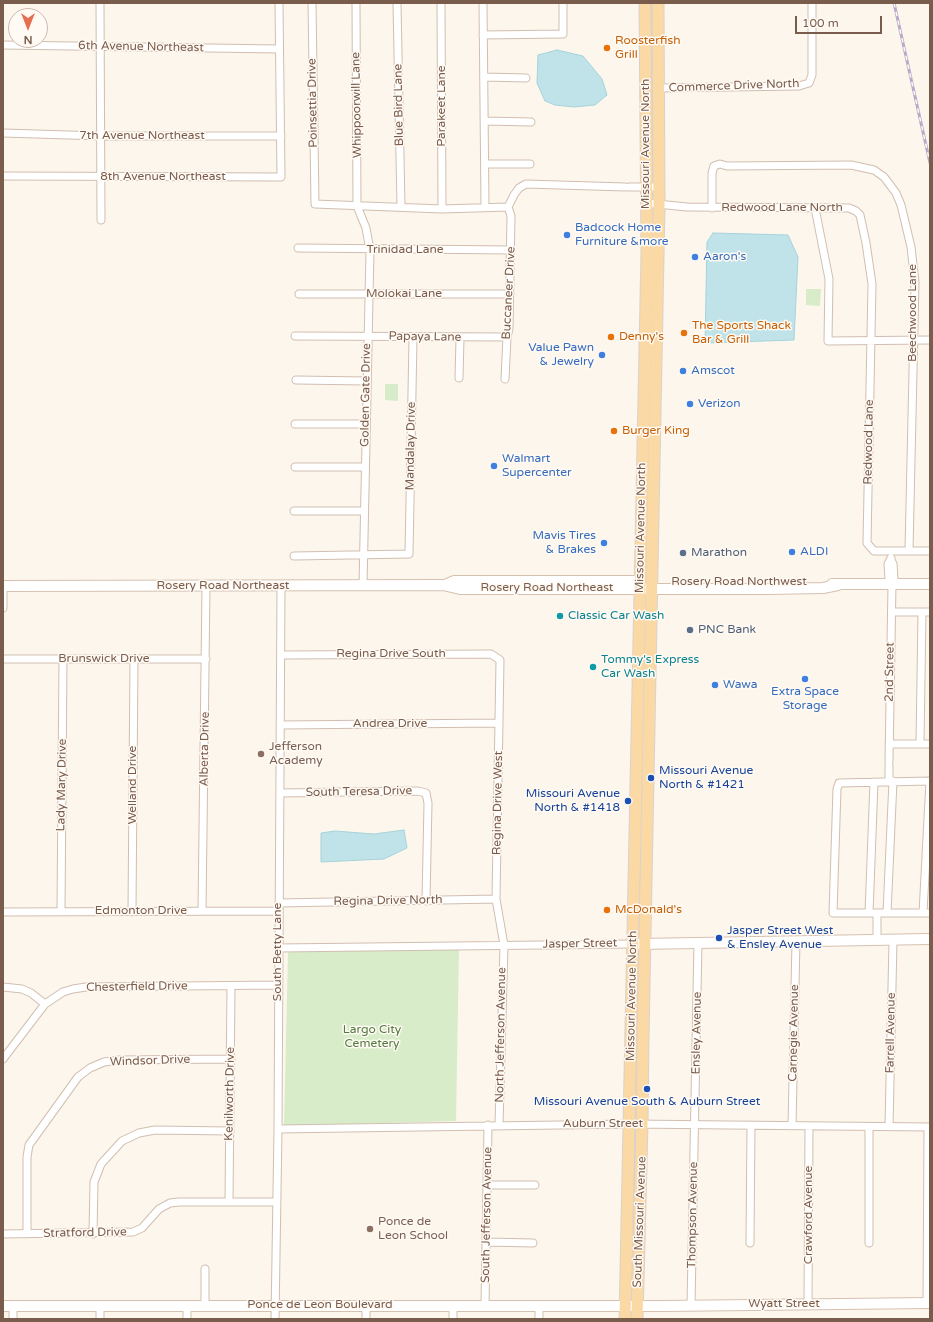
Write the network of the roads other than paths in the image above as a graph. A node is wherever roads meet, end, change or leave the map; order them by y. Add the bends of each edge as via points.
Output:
1 (100, 3) edge
2 (279, 3) edge
3 (312, 3) edge
4 (356, 3) edge
5 (398, 3) edge
6 (441, 3) edge
7 (483, 3) edge
8 (563, 3) edge
9 (645, 3) edge
10 (658, 3) edge
11 (812, 3) edge
12 (483, 35) junction
13 (3, 45) edge
14 (101, 46) junction
15 (279, 49) junction
16 (646, 69) junction
17 (485, 76) junction
18 (526, 78) dead end
19 (658, 88) junction
20 (646, 92) junction
21 (485, 121) junction
22 (531, 122) dead end
23 (658, 124) junction
24 (3, 133) edge
25 (101, 136) junction
26 (281, 136) junction
27 (486, 164) junction
28 (530, 164) dead end
29 (3, 176) edge
30 (101, 177) junction
31 (647, 187) junction
32 (659, 187) junction
33 (647, 203) junction
34 (659, 204) junction
35 (358, 206) junction
36 (401, 207) junction
37 (485, 207) junction
38 (508, 207) junction
39 (712, 208) junction
40 (814, 208) junction
41 (442, 209) junction
42 (101, 220) dead end
43 (298, 248) dead end
44 (370, 250) junction
45 (511, 250) junction
46 (299, 294) dead end
47 (369, 294) junction
48 (510, 294) junction
49 (296, 336) dead end
50 (368, 336) junction
51 (507, 337) junction
52 (414, 338) junction
53 (460, 338) junction
54 (871, 340) junction
55 (914, 340) junction
56 (930, 340) edge
57 (644, 373) junction
58 (459, 378) dead end
59 (505, 379) dead end
60 (296, 380) dead end
61 (366, 381) junction
62 (656, 386) junction
63 (643, 395) junction
64 (295, 424) dead end
65 (365, 424) junction
66 (654, 461) junction
67 (365, 466) junction
68 (295, 467) dead end
69 (294, 511) dead end
70 (364, 511) junction
71 (909, 550) junction
72 (891, 551) junction
73 (930, 551) edge
74 (363, 555) junction
75 (294, 556) dead end
76 (765, 582) junction
77 (892, 584) junction
78 (930, 584) edge
79 (640, 585) junction
80 (652, 585) junction
81 (838, 585) junction
82 (3, 586) edge
83 (206, 586) junction
84 (281, 586) junction
85 (363, 586) junction
86 (727, 588) junction
87 (3, 608) edge
88 (892, 612) junction
89 (926, 612) edge
90 (282, 655) junction
91 (63, 658) junction
92 (206, 658) junction
93 (3, 659) edge
94 (134, 659) junction
95 (500, 660) joint
96 (638, 693) junction
97 (499, 723) junction
98 (280, 725) junction
99 (889, 744) junction
100 (920, 744) junction
101 (930, 744) edge
102 (636, 759) junction
103 (648, 765) junction
104 (891, 781) junction
105 (930, 781) edge
106 (874, 782) junction
107 (281, 793) junction
108 (647, 824) junction
109 (496, 899) junction
110 (426, 901) junction
111 (279, 903) junction
112 (202, 911) junction
113 (279, 911) junction
114 (3, 912) edge
115 (61, 912) junction
116 (132, 912) junction
117 (869, 913) junction
118 (877, 913) junction
119 (887, 913) junction
120 (926, 913) edge
121 (930, 939) edge
122 (877, 940) junction
123 (893, 940) junction
124 (796, 941) junction
125 (698, 942) junction
126 (632, 944) junction
127 (645, 944) junction
128 (504, 945) junction
129 (278, 948) junction
130 (278, 985) junction
131 (232, 986) junction
132 (3, 987) edge
133 (45, 1004) junction
134 (3, 1059) edge
135 (231, 1059) junction
136 (630, 1124) junction
137 (642, 1124) junction
138 (695, 1124) junction
139 (488, 1125) junction
140 (499, 1125) junction
141 (751, 1125) junction
142 (792, 1126) junction
143 (809, 1126) junction
144 (869, 1126) junction
145 (889, 1127) junction
146 (929, 1127) edge
147 (278, 1129) junction
148 (230, 1131) junction
149 (487, 1184) junction
150 (535, 1185) dead end
151 (229, 1202) junction
152 (276, 1202) junction
153 (3, 1234) edge
154 (27, 1234) junction
155 (93, 1234) junction
156 (486, 1242) junction
157 (533, 1243) dead end
158 (750, 1243) dead end
159 (869, 1243) dead end
160 (205, 1269) dead end
161 (928, 1303) edge
162 (808, 1304) junction
163 (205, 1305) junction
164 (275, 1305) junction
165 (366, 1305) junction
166 (453, 1305) junction
167 (485, 1305) junction
168 (539, 1305) junction
169 (625, 1305) junction
170 (691, 1305) junction
171 (8, 1306) edge
172 (100, 1306) junction
173 (188, 1306) junction
174 (637, 1306) junction
175 (13, 1319) edge
176 (100, 1319) edge
177 (187, 1319) edge
178 (275, 1319) edge
179 (366, 1319) edge
180 (453, 1319) edge
181 (539, 1319) edge
182 (625, 1319) edge
183 (637, 1319) edge

1 - 14 street
2 - 15 street
3 - 35 street, Poinsettia Drive via 315,204
4 - 35 street, Whippoorwill Lane
5 - 36 street, Blue Bird Lane
6 - 41 street, Parakeet Lane
7 - 12 street
8 - 12 street via 563,34
9 - 16 main road, Missouri Avenue North
10 - 19 main road, Missouri Avenue North
11 - 19 street, Commerce Drive North via 812,75 809,83 799,86
12 - 17 street
13 - 14 street, 6th Avenue Northeast
14 - 15 street, 6th Avenue Northeast
14 - 25 street
15 - 26 street
16 - 19 main road
16 - 20 main road, Missouri Avenue North
17 - 18 street
17 - 21 street
19 - 23 main road, Missouri Avenue North
20 - 23 main road via 653,98 654,114
20 - 31 main road, Missouri Avenue North
21 - 22 street
21 - 27 street
23 - 32 main road, Missouri Avenue North
24 - 25 street, 7th Avenue Northeast
25 - 26 street, 7th Avenue Northeast
25 - 30 street
26 - 30 street, 8th Avenue Northeast via 281,177
27 - 28 street
27 - 37 street
29 - 30 street, 8th Avenue Northeast
30 - 42 street
31 - 32 street
31 - 33 main road, Missouri Avenue North
31 - 38 street via 526,184 514,194
32 - 34 main road, Missouri Avenue North
33 - 34 street, Redwood Lane North
33 - 57 main road, Missouri Avenue North
34 - 39 street, Redwood Lane North
34 - 62 main road, Missouri Avenue North
35 - 36 street
35 - 44 street, Golden Gate Drive
36 - 41 street
37 - 38 street
37 - 41 street
38 - 45 street, Buccaneer Drive via 511,216
39 - 40 street, Redwood Lane North
39 - 55 street, Beechwood Lane via 712,173 714,166 720,164 851,165 874,170 891,184 901,205 913,263
40 - 54 street, Redwood Lane North via 849,208 860,215 872,284
40 - 54 street via 829,279 828,341
43 - 44 street, Trinidad Lane
44 - 45 street, Trinidad Lane
44 - 47 street, Golden Gate Drive
45 - 48 street, Buccaneer Drive
46 - 47 street, Molokai Lane
47 - 48 street, Molokai Lane
47 - 50 street, Golden Gate Drive
48 - 51 street, Buccaneer Drive
49 - 50 street, Papaya Lane
50 - 52 street, Papaya Lane
50 - 61 street, Golden Gate Drive
51 - 53 street, Papaya Lane
51 - 59 street, Buccaneer Drive
52 - 53 street, Papaya Lane
52 - 74 street, Mandalay Drive via 409,554
53 - 58 street
54 - 55 street
54 - 72 street, Redwood Lane via 867,543 874,551
55 - 56 street
55 - 71 street, Beechwood Lane
57 - 62 main road
57 - 63 main road, Missouri Avenue North
60 - 61 street
61 - 65 street, Golden Gate Drive
62 - 66 main road, Missouri Avenue North
63 - 66 main road via 648,397 649,401 649,455
63 - 79 main road, Missouri Avenue North
64 - 65 street
65 - 67 street, Golden Gate Drive
66 - 80 main road, Missouri Avenue North
67 - 68 street
67 - 70 street, Golden Gate Drive
69 - 70 street
70 - 74 street, Golden Gate Drive
71 - 72 street
71 - 73 street
72 - 77 street, 2nd Street via 891,560 888,564
74 - 75 street
74 - 85 street, Golden Gate Drive
76 - 80 street, Rosery Road Northwest
76 - 81 street, Rosery Road Northwest via 823,582
76 - 86 street via 759,585 734,585
77 - 78 street, Rosery Road Northwest
77 - 81 street, Rosery Road Northwest
77 - 88 street, 2nd Street
79 - 80 street, Rosery Road Northeast
79 - 85 street, Rosery Road Northeast via 460,589 443,585
79 - 96 main road, Missouri Avenue North
80 - 86 street, Rosery Road Northwest
80 - 103 main road, Missouri Avenue North
81 - 86 street, Rosery Road Northwest via 823,588
82 - 83 street, Rosery Road Northeast
82 - 87 street
83 - 84 street, Rosery Road Northeast
83 - 92 street, Alberta Drive
84 - 85 street, Rosery Road Northeast
84 - 90 street, South Betty Lane
88 - 89 street
88 - 99 street, 2nd Street
89 - 100 street
90 - 95 street, Regina Drive South via 491,654
90 - 98 street, South Betty Lane
91 - 93 street, Brunswick Drive
91 - 94 street, Brunswick Drive
91 - 115 street, Lady Mary Drive
92 - 94 street, Brunswick Drive
92 - 112 street, Alberta Drive
94 - 116 street, Welland Drive
95 - 97 street, Regina Drive West
96 - 102 main road, Missouri Avenue North
96 - 103 main road via 642,708 643,754
97 - 98 street, Andrea Drive
97 - 109 street, Regina Drive West
98 - 107 street, South Betty Lane
99 - 100 street
99 - 104 street, 2nd Street
100 - 101 street
102 - 108 main road via 642,770 642,801
102 - 126 main road, Missouri Avenue North
103 - 108 main road, Missouri Avenue North
104 - 105 street
104 - 106 street
104 - 119 street, 2nd Street
105 - 120 street
106 - 117 street
106 - 117 street via 839,783 837,789 833,913
107 - 110 street, South Teresa Drive via 426,793
107 - 111 street, South Betty Lane
108 - 127 main road, Missouri Avenue North
109 - 110 street, Regina Drive North
109 - 128 street, Regina Drive West
110 - 111 street, Regina Drive North
111 - 113 street, South Betty Lane
112 - 113 street, Edmonton Drive
112 - 116 street, Edmonton Drive
113 - 129 street, South Betty Lane
114 - 115 street, Edmonton Drive
115 - 116 street, Edmonton Drive
117 - 118 street
118 - 119 street
118 - 122 street
119 - 120 street
121 - 123 street, Jasper Street
122 - 123 street, Jasper Street
122 - 124 street, Jasper Street
123 - 145 street, Farrell Avenue
124 - 125 street, Jasper Street
124 - 142 street, Carnegie Avenue
125 - 127 street, Jasper Street
125 - 138 street, Ensley Avenue
126 - 127 street, Jasper Street
126 - 128 street, Jasper Street
126 - 136 main road, Missouri Avenue North
127 - 137 main road, Missouri Avenue North
128 - 129 street, Jasper Street
128 - 140 street, North Jefferson Avenue
129 - 130 street, South Betty Lane
130 - 131 street, Chesterfield Drive
130 - 147 street, South Betty Lane
131 - 133 street, Chesterfield Drive via 86,987 63,992
131 - 135 street, Kenilworth Drive
132 - 133 street via 22,989
133 - 134 street, Chesterfield Drive
135 - 148 street, Kenilworth Drive
135 - 154 street, Windsor Drive via 108,1061 90,1068 78,1077 29,1145
136 - 137 street, Auburn Street
136 - 140 street, Auburn Street
136 - 169 main road, South Missouri Avenue
137 - 138 street, Auburn Street
137 - 174 main road, South Missouri Avenue
138 - 141 street, Auburn Street
138 - 170 street, Thompson Avenue
139 - 140 street, Auburn Street
139 - 147 street, Auburn Street
139 - 149 street, South Jefferson Avenue
141 - 142 street, Auburn Street
141 - 158 street
142 - 143 street, Auburn Street
143 - 144 street, Auburn Street
143 - 162 street, Crawford Avenue
144 - 145 street, Auburn Street
144 - 159 street
145 - 146 street, Auburn Street
146 - 161 street
147 - 152 street, South Betty Lane
148 - 151 street, Kenilworth Drive
148 - 155 street via 155,1130 139,1133 122,1141 101,1164 94,1182
149 - 150 street
149 - 156 street, South Jefferson Avenue
151 - 152 street, Stratford Drive
151 - 155 street, Stratford Drive via 170,1203 164,1205 147,1224 137,1230
152 - 164 street, South Betty Lane
153 - 154 street, Stratford Drive
154 - 155 street, Stratford Drive
156 - 157 street
156 - 167 street, South Jefferson Avenue
160 - 163 street
161 - 162 street, Wyatt Street
162 - 170 street, Wyatt Street
163 - 164 street, Ponce de Leon Boulevard
163 - 173 street, Ponce de Leon Boulevard
164 - 165 street, Ponce de Leon Boulevard
164 - 178 street, South Betty Lane
165 - 166 street, Ponce de Leon Boulevard
165 - 179 street
166 - 167 street, Ponce de Leon Boulevard
166 - 180 street
167 - 168 street, Ponce de Leon Boulevard
168 - 169 street, Ponce de Leon Boulevard
168 - 181 street
169 - 174 street, Ponce de Leon Boulevard
169 - 182 main road, South Missouri Avenue
170 - 174 street, Wyatt Street
171 - 172 street, Ponce de Leon Boulevard
171 - 175 street
172 - 173 street, Ponce de Leon Boulevard
172 - 176 street
173 - 177 street
174 - 183 main road, South Missouri Avenue

